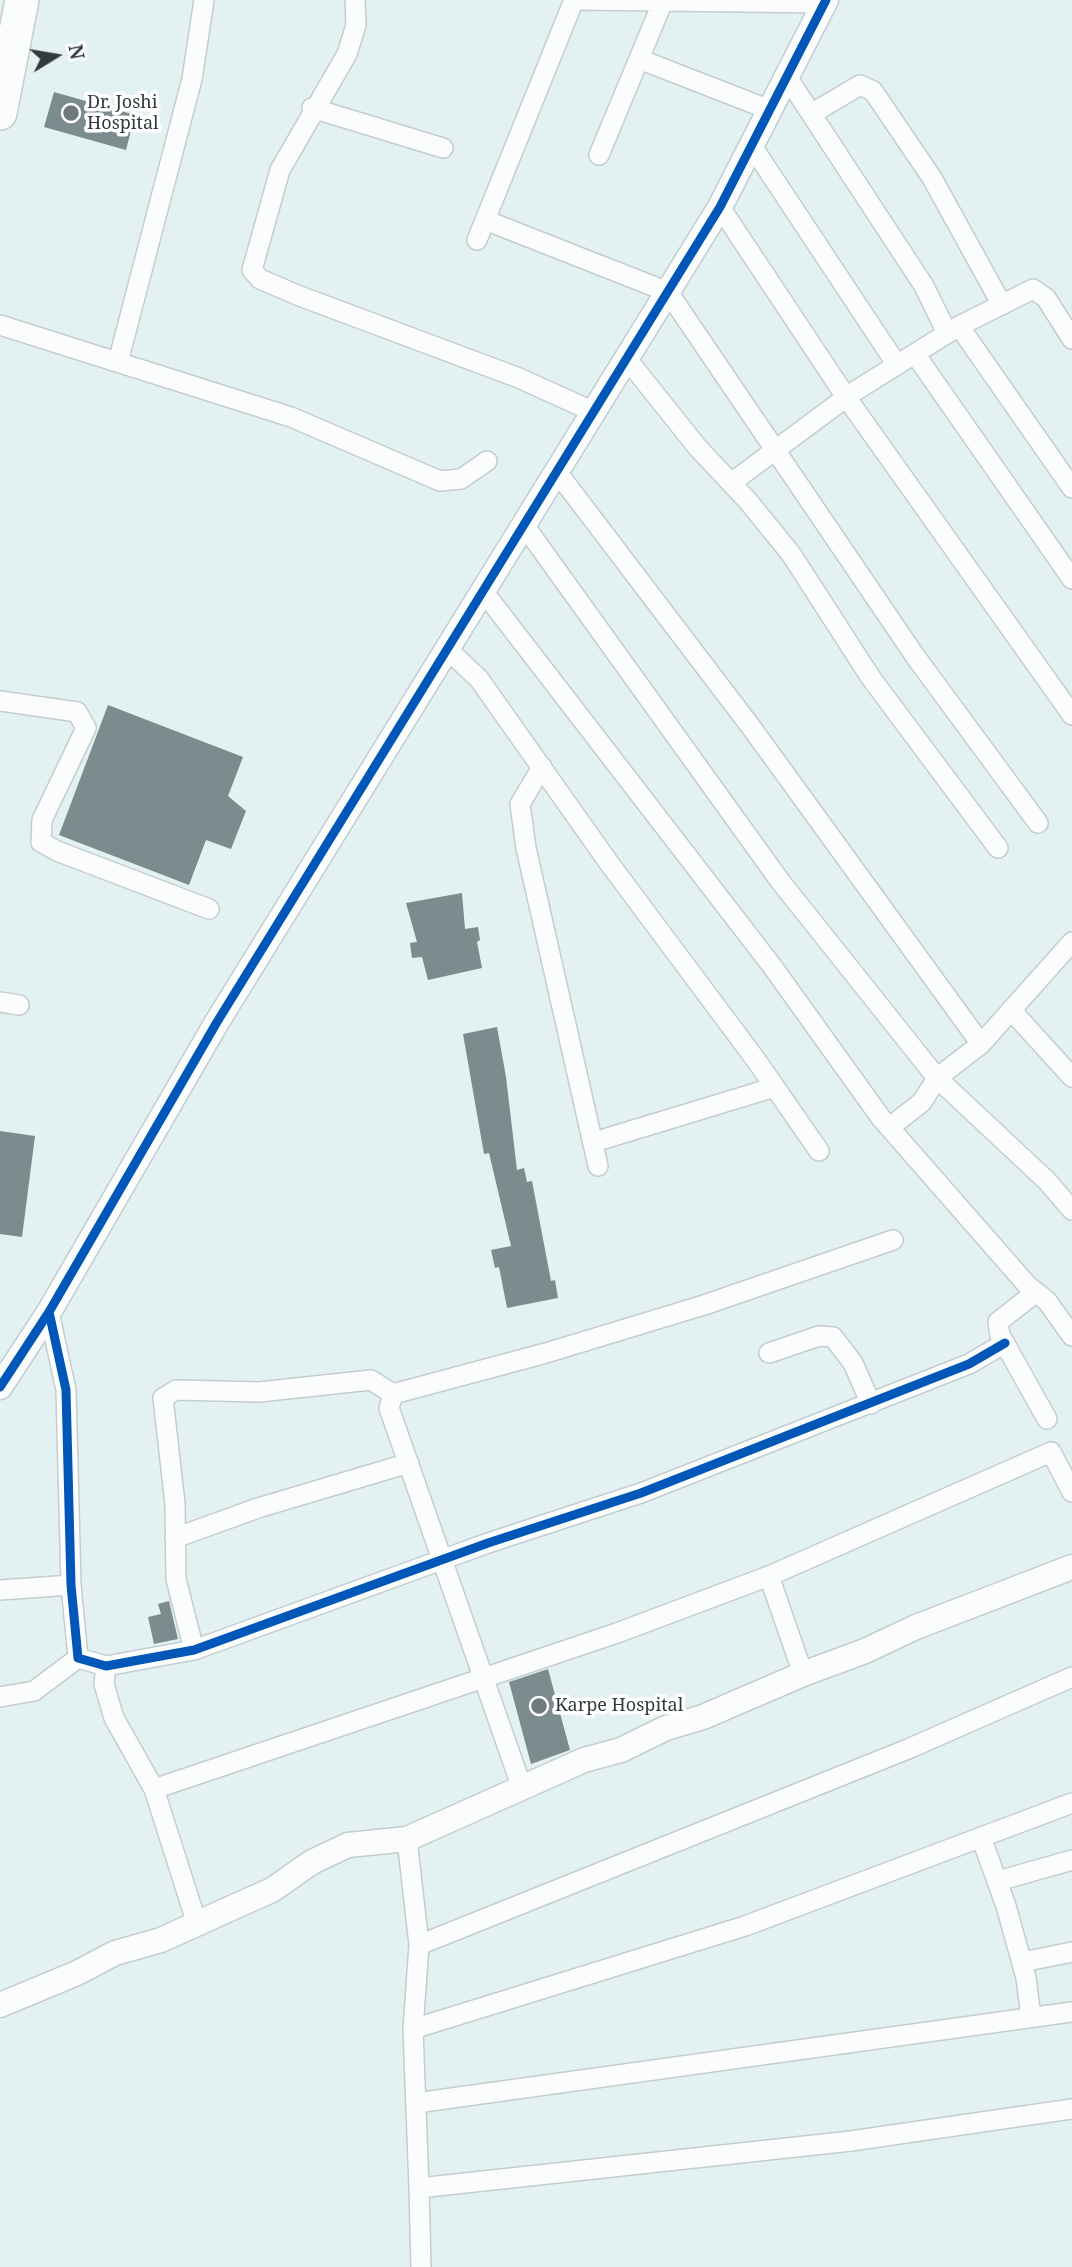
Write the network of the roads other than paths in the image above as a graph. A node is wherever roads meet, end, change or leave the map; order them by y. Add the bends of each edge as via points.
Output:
1 (22, 0) edge
2 (204, 0) edge
3 (355, 0) edge
4 (575, 0) edge
5 (582, 0) edge
6 (663, 1) edge
7 (825, 1) edge
8 (639, 59) junction
9 (787, 77) junction
10 (312, 108) junction
11 (0, 109) edge
12 (770, 110) junction
13 (811, 114) junction
14 (752, 146) junction
15 (443, 148) dead end
16 (599, 155) dead end
17 (720, 207) junction
18 (485, 220) junction
19 (477, 240) dead end
20 (668, 292) junction
21 (1002, 305) junction
22 (0, 325) edge
23 (953, 329) junction
24 (1072, 339) edge
25 (915, 354) junction
26 (627, 359) junction
27 (118, 362) junction
28 (897, 365) junction
29 (846, 397) junction
30 (594, 412) junction
31 (774, 448) junction
32 (487, 461) dead end
33 (557, 471) junction
34 (730, 483) junction
35 (1072, 488) edge
36 (524, 525) junction
37 (1072, 579) edge
38 (484, 591) junction
39 (447, 649) junction
40 (0, 701) edge
41 (1072, 715) edge
42 (542, 767) junction
43 (1038, 823) dead end
44 (998, 848) dead end
45 (209, 909) dead end
46 (1072, 943) edge
47 (1011, 1010) junction
48 (981, 1044) junction
49 (1072, 1077) edge
50 (937, 1078) junction
51 (775, 1087) junction
52 (890, 1127) junction
53 (594, 1142) junction
54 (819, 1151) dead end
55 (598, 1166) dead end
56 (1072, 1210) edge
57 (893, 1240) dead end
58 (1036, 1292) junction
59 (49, 1312) junction
60 (1072, 1336) edge
61 (1005, 1343) junction
62 (769, 1353) dead end
63 (0, 1387) edge
64 (393, 1394) junction
65 (870, 1404) junction
66 (1047, 1419) dead end
67 (408, 1463) junction
68 (1072, 1492) edge
69 (174, 1538) junction
70 (441, 1560) junction
71 (1072, 1567) edge
72 (769, 1576) junction
73 (71, 1585) junction
74 (0, 1590) edge
75 (194, 1650) junction
76 (78, 1658) junction
77 (106, 1666) junction
78 (803, 1674) junction
79 (483, 1676) junction
80 (1072, 1677) edge
81 (0, 1697) edge
82 (522, 1788) junction
83 (154, 1789) junction
84 (1072, 1803) edge
85 (981, 1838) junction
86 (407, 1839) junction
87 (1072, 1860) edge
88 (998, 1881) junction
89 (197, 1923) junction
90 (419, 1945) junction
91 (1072, 1952) edge
92 (1022, 1962) junction
93 (0, 2005) edge
94 (1072, 2012) edge
95 (1031, 2017) junction
96 (413, 2029) junction
97 (416, 2103) junction
98 (1072, 2109) edge
99 (419, 2188) junction
100 (421, 2267) edge

1 - 11 highway
2 - 27 street via 192,79
3 - 10 street via 356,25 347,54
4 - 18 street
5 - 6 street
6 - 7 street
6 - 8 street
7 - 9 street
8 - 12 street
8 - 16 street
9 - 12 street
9 - 13 street
10 - 15 street
10 - 30 street via 279,170 252,270 260,279 519,378
12 - 14 street
13 - 21 street via 860,85 873,91 932,178
13 - 23 street
14 - 17 street
14 - 28 street
17 - 20 street
17 - 29 street
18 - 19 street
18 - 20 street
20 - 26 street
20 - 31 street
21 - 23 street
21 - 24 street via 1033,289 1046,298
22 - 27 street
23 - 25 street
23 - 35 street
25 - 28 street
25 - 37 street
26 - 30 street
26 - 34 street
27 - 32 street via 291,417 440,481 461,480
28 - 29 street
29 - 31 street
29 - 41 street
30 - 33 street
31 - 34 street
31 - 43 street via 915,656
33 - 36 street
33 - 48 street
34 - 44 street via 791,554 871,678
36 - 38 street
36 - 50 street via 780,881
38 - 39 street
38 - 52 street
39 - 42 street via 480,679
39 - 59 street via 217,1022
40 - 45 street via 77,712 86,729 42,820 41,842
42 - 51 street
42 - 53 street via 520,804 526,848
46 - 47 street
47 - 48 street
47 - 49 street
48 - 50 street
50 - 52 street via 922,1102
50 - 56 street
51 - 53 street
51 - 54 street
52 - 58 street
53 - 55 street
57 - 64 street via 704,1305
58 - 60 street
58 - 61 street via 998,1322
59 - 63 street
59 - 73 street via 66,1390
61 - 65 street via 969,1364
61 - 66 street
62 - 65 street via 819,1336 833,1337 853,1363
64 - 67 street via 389,1408
64 - 69 street via 371,1380 259,1392 176,1390 163,1398 175,1504
65 - 70 street via 641,1493
67 - 69 street
67 - 70 street
68 - 72 street via 1051,1451
69 - 75 street via 176,1579
70 - 75 street
70 - 79 street
71 - 78 street
72 - 78 street
72 - 79 street via 617,1633
73 - 74 street
73 - 76 street
75 - 77 street
76 - 77 street
76 - 81 street via 34,1691
77 - 83 street via 104,1684 114,1718
78 - 82 street
79 - 82 street
79 - 83 street
80 - 90 street via 895,1754
82 - 86 street
83 - 89 street
84 - 85 street
85 - 88 street
85 - 96 street via 745,1926
86 - 89 street via 348,1845 272,1889
86 - 90 street
87 - 88 street
88 - 92 street
89 - 93 street via 161,1940 115,1952
90 - 96 street
91 - 92 street
92 - 95 street
94 - 95 street
95 - 97 street
96 - 97 street
97 - 99 street
98 - 99 street via 850,2141
99 - 100 street

